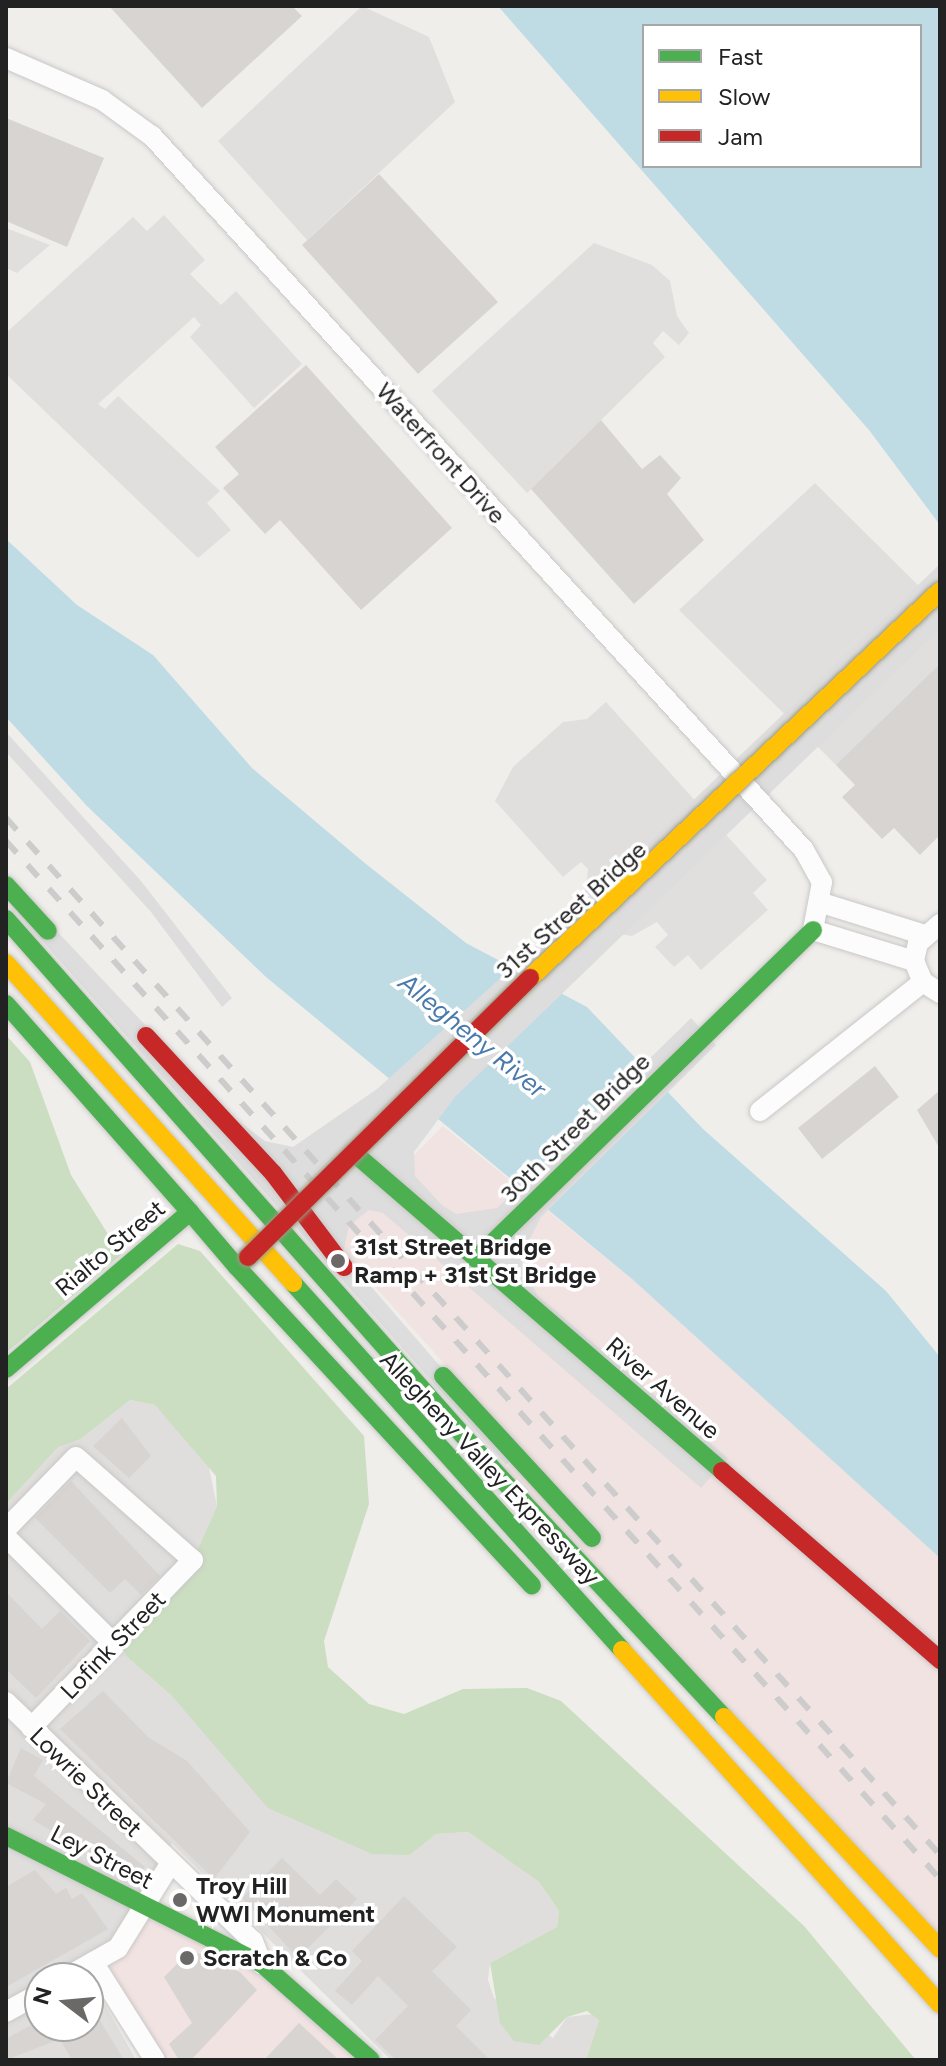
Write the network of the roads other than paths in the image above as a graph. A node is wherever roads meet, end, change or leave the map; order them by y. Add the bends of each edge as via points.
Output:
1 (6, 58) edge
2 (940, 591) edge
3 (6, 885) edge
4 (822, 903) junction
5 (6, 919) edge
6 (813, 930) junction
7 (932, 930) edge
8 (59, 942) dead end
9 (914, 961) junction
10 (6, 963) edge
11 (931, 987) edge
12 (6, 1004) edge
13 (134, 1023) dead end
14 (760, 1111) dead end
15 (354, 1153) junction
16 (299, 1208) junction
17 (190, 1212) junction
18 (476, 1259) junction
19 (243, 1262) junction
20 (359, 1284) dead end
21 (423, 1354) dead end
22 (6, 1369) edge
23 (6, 1529) edge
24 (6, 1537) edge
25 (605, 1552) dead end
26 (542, 1596) dead end
27 (586, 1642) dead end
28 (115, 1645) junction
29 (699, 1658) dead end
30 (940, 1660) edge
31 (6, 1702) edge
32 (31, 1728) junction
33 (820, 1815) junction
34 (6, 1836) edge
35 (170, 1864) junction
36 (821, 1864) junction
37 (144, 1906) junction
38 (940, 1949) edge
39 (93, 1962) edge
40 (262, 1964) junction
41 (104, 1979) edge
42 (24, 2002) edge
43 (940, 2004) edge
44 (6, 2012) edge
45 (155, 2060) edge
46 (371, 2060) edge

1 - 4 street, Waterfront Drive via 102,100 152,136 804,850 822,882
2 - 15 main road, 31st Street Bridge, bridge
3 - 8 main road
4 - 6 street
4 - 7 street
5 - 33 main road, Allegheny Valley Expressway via 498,1475
6 - 9 street
6 - 18 main road, 30th Street Bridge
7 - 9 street
9 - 11 street
10 - 36 main road, Allegheny Valley Expressway via 322,1321
11 - 14 street
12 - 17 main road
13 - 16 main road
15 - 16 main road, 31st Street Bridge, bridge
15 - 18 main road, River Avenue
16 - 19 main road, 31st Street Bridge, bridge
16 - 20 main road
17 - 19 main road, Rialto Street
17 - 22 main road, Rialto Street
18 - 30 main road, River Avenue
19 - 26 main road, Rialto Street
21 - 25 main road
23 - 28 street, Lofink Street via 76,1457 193,1560
24 - 28 street
27 - 36 main road
28 - 32 street, Lofink Street
29 - 33 main road
31 - 32 street, Lowrie Street
32 - 35 street, Lowrie Street
33 - 38 main road, Allegheny Valley Expressway
34 - 37 main road, Ley Street
35 - 37 street
35 - 40 street, Lowrie Street via 253,1941
36 - 43 main road, Allegheny Valley Expressway
37 - 39 street via 129,1936
37 - 40 main road, Ley Street
40 - 46 main road, Lowrie Street
41 - 45 street
42 - 44 street

